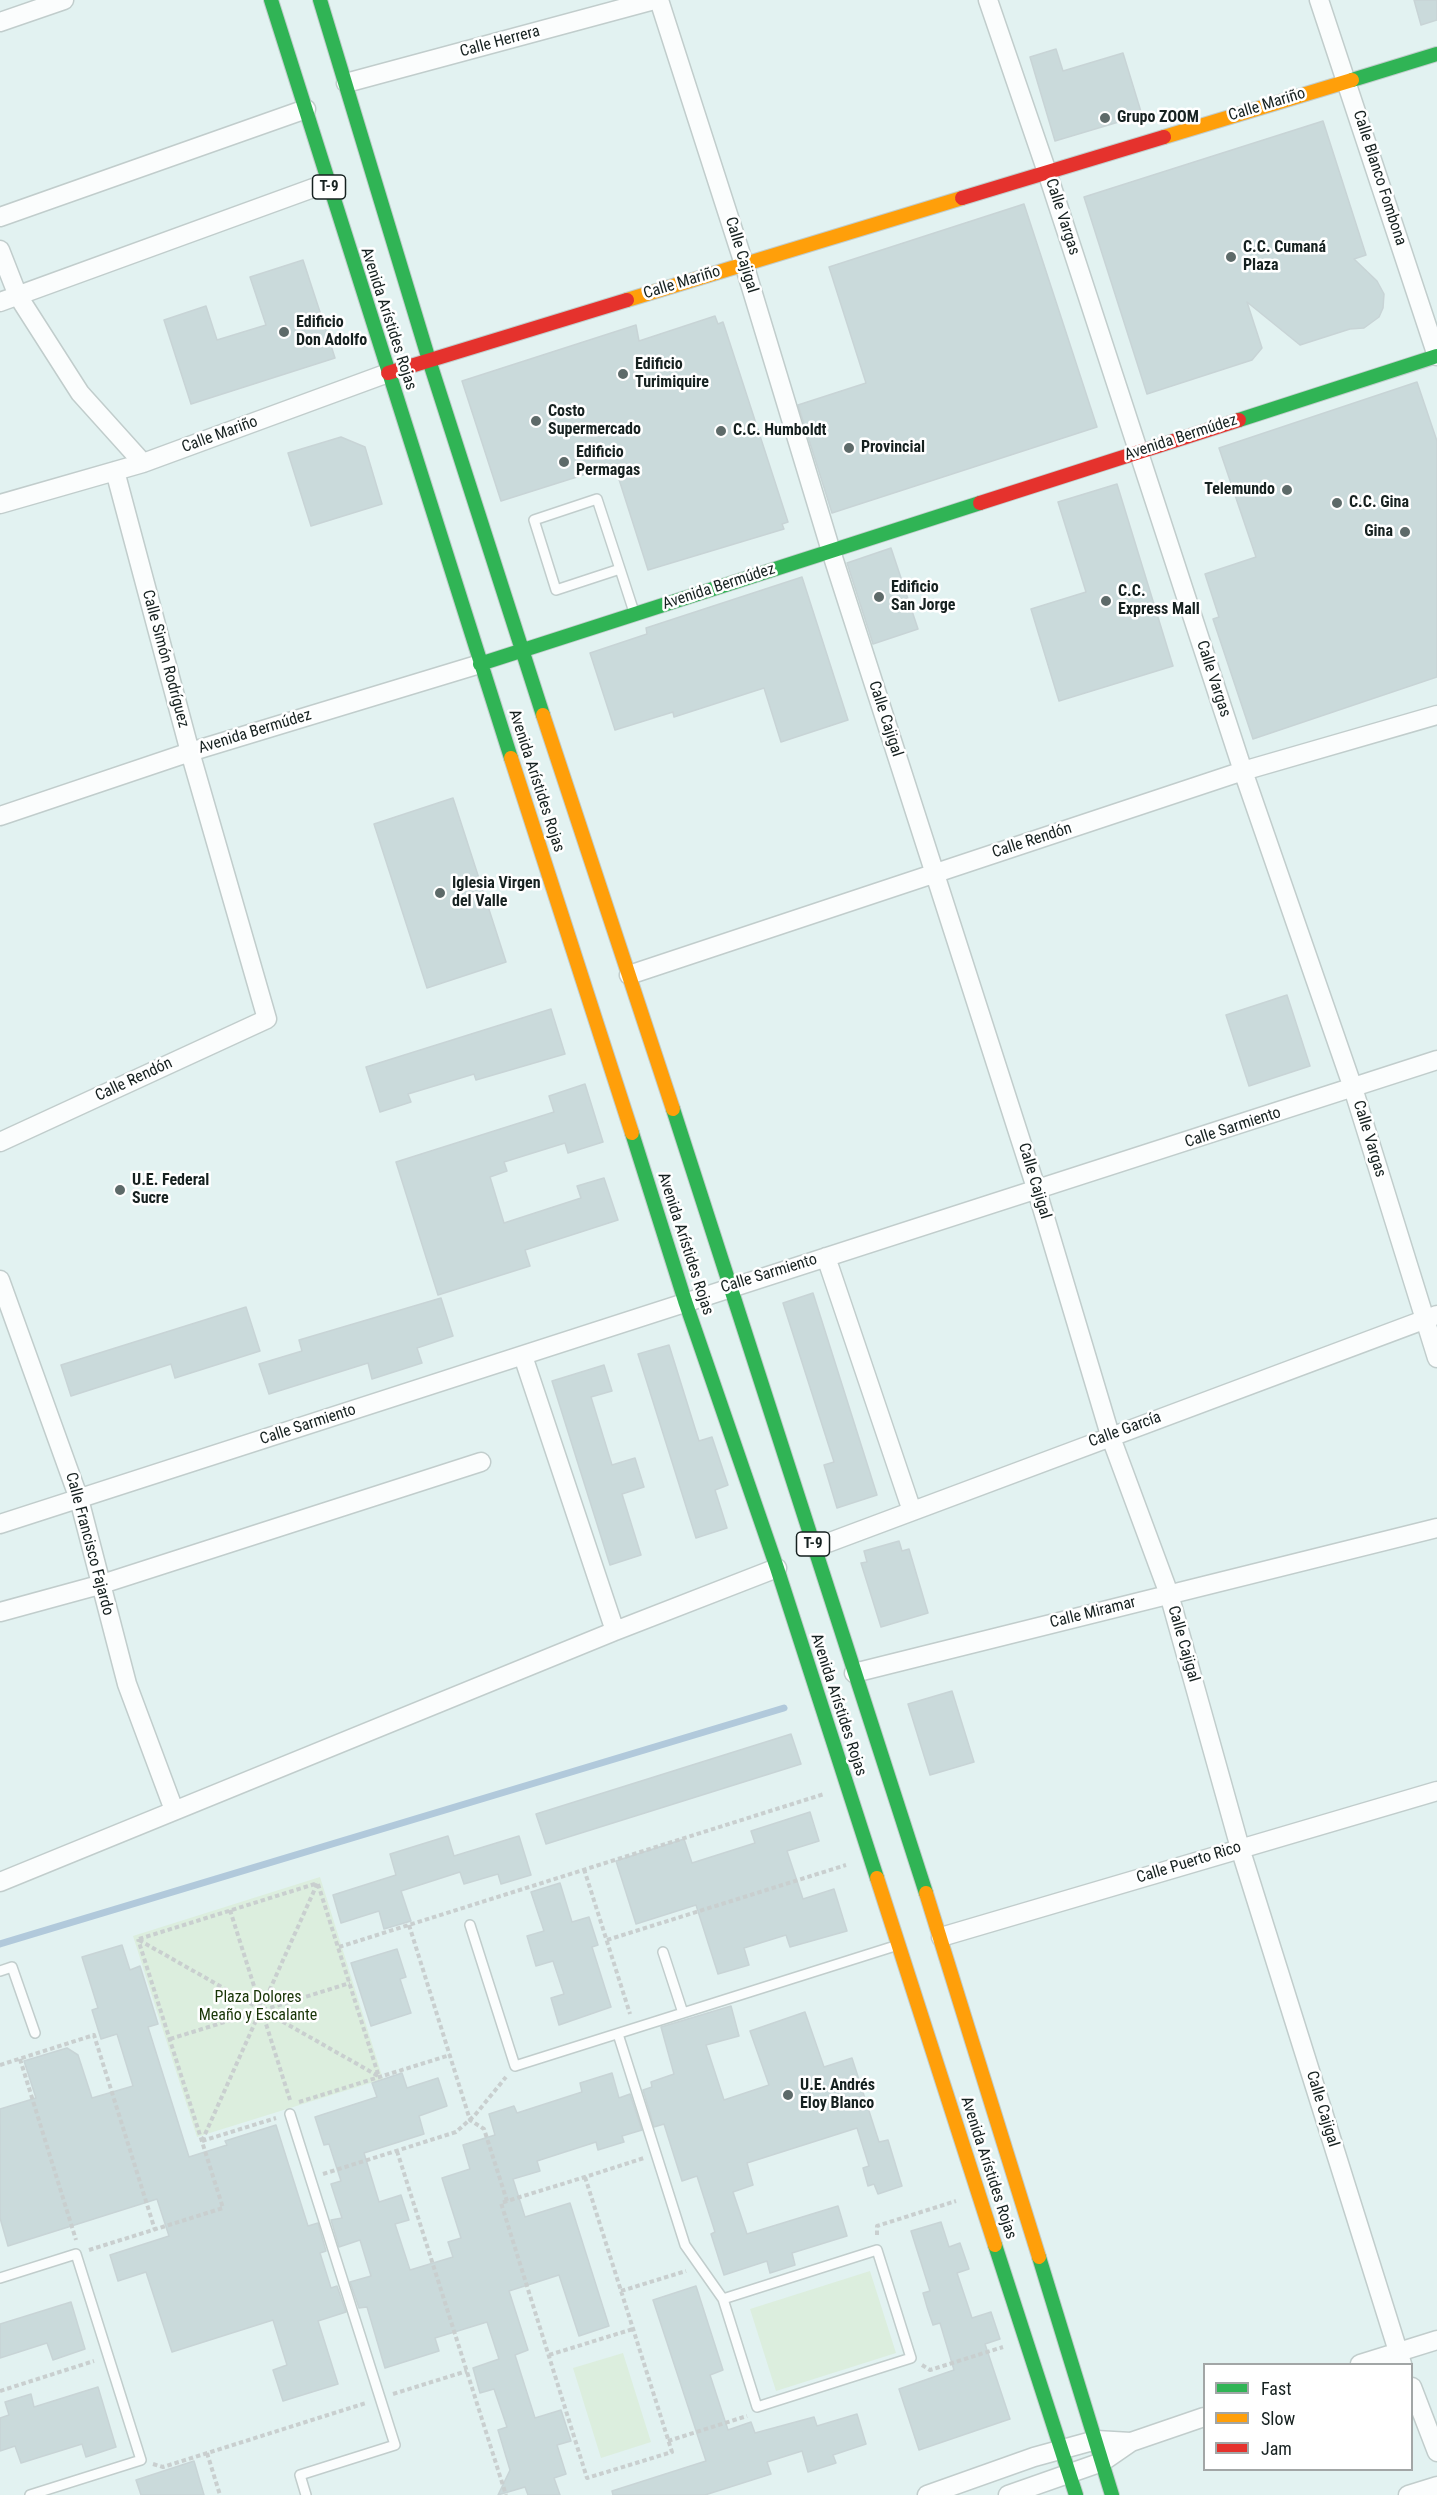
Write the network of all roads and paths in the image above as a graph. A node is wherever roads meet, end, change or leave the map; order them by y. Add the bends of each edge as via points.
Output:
1 (64, 0) edge
2 (271, 0) edge
3 (320, 0) edge
4 (654, 0) edge
5 (659, 0) edge
6 (988, 0) edge
7 (1319, 0) edge
8 (0, 22) edge
9 (1437, 54) edge
10 (1347, 81) junction
11 (346, 83) junction
12 (306, 109) junction
13 (1047, 172) junction
14 (327, 183) junction
15 (0, 217) edge
16 (0, 250) edge
17 (744, 264) junction
18 (18, 296) junction
19 (0, 302) edge
20 (1437, 356) edge
21 (429, 360) junction
22 (388, 373) junction
23 (1138, 452) junction
24 (143, 463) junction
25 (115, 471) junction
26 (0, 504) edge
27 (831, 551) junction
28 (620, 569) junction
29 (634, 614) junction
30 (522, 651) junction
31 (480, 664) junction
32 (1437, 715) edge
33 (190, 752) junction
34 (1243, 771) junction
35 (0, 816) edge
36 (934, 873) junction
37 (629, 975) junction
38 (267, 1019) joint
39 (1437, 1060) edge
40 (1353, 1088) junction
41 (0, 1142) edge
42 (1037, 1191) junction
43 (826, 1257) junction
44 (0, 1280) edge
45 (731, 1286) junction
46 (685, 1301) junction
47 (1431, 1317) edge
48 (523, 1356) junction
49 (1437, 1358) edge
50 (1110, 1435) junction
51 (481, 1462) dead end
52 (79, 1498) junction
53 (912, 1511) junction
54 (0, 1524) edge
55 (1437, 1528) edge
56 (814, 1548) junction
57 (777, 1568) junction
58 (99, 1585) junction
59 (1169, 1594) junction
60 (0, 1612) edge
61 (615, 1630) junction
62 (854, 1674) junction
63 (847, 1787) junction
64 (1437, 1791) edge
65 (174, 1810) junction
66 (1240, 1848) junction
67 (870, 1857) junction
68 (584, 1869) junction
69 (0, 1882) edge
70 (318, 1882) junction
71 (230, 1910) junction
72 (409, 1924) junction
73 (470, 1925) dead end
74 (941, 1937) junction
75 (138, 1939) junction
76 (607, 1940) junction
77 (898, 1945) junction
78 (339, 1947) junction
79 (663, 1952) dead end
80 (0, 1971) edge
81 (350, 1983) junction
82 (261, 2011) junction
83 (682, 2013) junction
84 (634, 2028) junction
85 (35, 2033) dead end
86 (618, 2034) junction
87 (170, 2039) junction
88 (450, 2055) junction
89 (20, 2059) junction
90 (0, 2065) edge
91 (515, 2066) junction
92 (380, 2077) junction
93 (290, 2114) joint
94 (470, 2120) junction
95 (202, 2141) junction
96 (397, 2151) junction
97 (656, 2155) junction
98 (585, 2177) junction
99 (311, 2178) junction
100 (979, 2194) junction
101 (507, 2201) junction
102 (155, 2230) junction
103 (877, 2250) junction
104 (76, 2254) junction
105 (700, 2267) junction
106 (0, 2278) edge
107 (621, 2291) junction
108 (723, 2299) junction
109 (633, 2329) junction
110 (1026, 2340) junction
111 (1437, 2340) edge
112 (549, 2355) junction
113 (109, 2357) junction
114 (911, 2358) junction
115 (1400, 2358) edge
116 (1367, 2363) edge
117 (467, 2371) junction
118 (0, 2391) edge
119 (1413, 2391) edge
120 (380, 2398) junction
121 (757, 2407) junction
122 (1203, 2417) edge
123 (1096, 2440) junction
124 (668, 2441) junction
125 (1131, 2442) junction
126 (1061, 2449) junction
127 (1437, 2452) edge
128 (207, 2453) junction
129 (141, 2460) junction
130 (1102, 2462) junction
131 (1069, 2474) junction
132 (1437, 2486) edge
133 (30, 2495) edge
134 (220, 2495) edge
135 (306, 2495) edge
136 (506, 2495) edge
137 (927, 2495) edge
138 (1008, 2495) edge
139 (1076, 2495) edge
140 (1112, 2495) edge
141 (1408, 2495) edge

1 - 8 street
2 - 12 main road, Avenida Arístides Rojas / T-9
3 - 11 main road, Avenida Arístides Rojas / T-9
4 - 11 street, Calle Herrera
5 - 17 street, Calle Cajigal
6 - 13 street, Calle Vargas
7 - 10 street, Calle Blanco Fombona
9 - 10 main road, Calle Mariño
10 - 13 main road, Calle Mariño
10 - 20 street, Calle Blanco Fombona
11 - 21 main road, Avenida Arístides Rojas / T-9
12 - 14 main road, Avenida Arístides Rojas / T-9
12 - 15 street
13 - 17 main road, Calle Mariño
13 - 23 street, Calle Vargas
14 - 18 street
14 - 22 main road, Avenida Arístides Rojas / T-9
16 - 18 street
17 - 21 main road, Calle Mariño
17 - 27 street, Calle Cajigal
18 - 19 street
18 - 24 street via 80,393
20 - 23 main road, Avenida Bermúdez
21 - 22 main road, Calle Mariño
21 - 30 main road, Avenida Arístides Rojas / T-9
22 - 24 street, Calle Mariño
22 - 31 main road, Avenida Arístides Rojas / T-9
23 - 27 main road, Avenida Bermúdez
23 - 34 street, Calle Vargas
24 - 25 street, Calle Mariño
25 - 26 street, Calle Mariño
25 - 33 street, Calle Simón Rodríguez
27 - 29 main road, Avenida Bermúdez
27 - 36 street, Calle Cajigal
28 - 28 lane via 597,500 534,520 556,590
28 - 29 lane
29 - 30 main road, Avenida Bermúdez
30 - 31 main road, Avenida Bermúdez
30 - 37 main road, Avenida Arístides Rojas / T-9
31 - 33 street, Avenida Bermúdez
31 - 46 main road, Avenida Arístides Rojas / T-9
32 - 34 street, Calle Rendón
33 - 35 street, Avenida Bermúdez
33 - 38 street, Calle Simón Rodríguez
34 - 36 street, Calle Rendón
34 - 40 street, Calle Vargas
36 - 37 street, Calle Rendón
36 - 42 street, Calle Cajigal
37 - 45 main road, Avenida Arístides Rojas / T-9
38 - 41 street, Calle Rendón
39 - 40 street, Calle Sarmiento
40 - 42 street, Calle Sarmiento
40 - 47 street, Calle Vargas
42 - 43 street, Calle Sarmiento
42 - 50 street, Calle Cajigal
43 - 45 street, Calle Sarmiento
43 - 53 street
44 - 52 street, Calle Francisco Fajardo
45 - 46 street, Calle Sarmiento
45 - 56 main road, Avenida Arístides Rojas / T-9
46 - 48 street, Calle Sarmiento
46 - 57 main road, Avenida Arístides Rojas / T-9
47 - 49 street, Calle Vargas
47 - 50 street, Calle García
48 - 52 street, Calle Sarmiento
48 - 61 street
50 - 53 street, Calle García
50 - 59 street, Calle Cajigal
51 - 58 street
52 - 54 street, Calle Sarmiento
52 - 58 street, Calle Francisco Fajardo
53 - 56 street, Calle García
55 - 59 street, Calle Miramar
56 - 62 main road, Avenida Arístides Rojas / T-9
57 - 61 street
57 - 63 main road, Avenida Arístides Rojas / T-9
58 - 60 street
58 - 65 street, Calle Francisco Fajardo via 127,1684
59 - 62 street, Calle Miramar
59 - 66 street, Calle Cajigal
61 - 65 street
62 - 74 main road, Avenida Arístides Rojas / T-9
63 - 67 main road, Avenida Arístides Rojas / T-9
63 - 68 path
64 - 66 street, Calle Puerto Rico
65 - 69 street
66 - 74 street, Calle Puerto Rico
66 - 115 street, Calle Cajigal
67 - 76 path
67 - 77 main road, Avenida Arístides Rojas / T-9
68 - 72 path
68 - 76 path
70 - 71 path
70 - 78 path
70 - 82 path
71 - 75 path
71 - 82 path
72 - 78 path
72 - 88 path
73 - 91 lane
74 - 123 main road, Avenida Arístides Rojas / T-9
75 - 82 path
75 - 87 path
76 - 84 path
77 - 83 lane
77 - 100 main road, Avenida Arístides Rojas / T-9
78 - 81 path
79 - 83 lane
80 - 85 lane via 12,1967
81 - 82 path
81 - 92 path
82 - 87 path
82 - 92 path
82 - 92 path via 290,2105
82 - 95 path
83 - 84 lane
84 - 86 lane
86 - 91 lane
86 - 97 lane
87 - 95 path
88 - 92 path
88 - 94 path
89 - 90 path
89 - 102 path via 94,2035
89 - 104 path via 76,2237
91 - 94 path
93 - 95 path
93 - 99 lane
94 - 96 path via 456,2132
94 - 101 path via 484,2129
95 - 102 path via 223,2208
96 - 99 path
96 - 117 path
97 - 98 path
97 - 105 lane via 685,2245
98 - 101 path
98 - 107 path
99 - 120 lane
100 - 103 path via 877,2226
100 - 110 main road, Avenida Arístides Rojas / T-9
101 - 112 path via 501,2204
102 - 104 path
103 - 108 lane
103 - 114 lane
104 - 106 lane
104 - 113 lane
105 - 107 path
105 - 108 lane
107 - 109 path
108 - 121 lane
109 - 112 path
109 - 124 path
110 - 114 path via 930,2370
110 - 126 main road, Avenida Arístides Rojas / T-9
111 - 115 street
112 - 124 path via 587,2478 672,2452
113 - 118 path
113 - 129 lane
114 - 121 lane
115 - 116 street
117 - 120 path
117 - 136 path
119 - 127 street
120 - 128 path
120 - 135 lane via 395,2445 300,2475
121 - 124 path via 746,2416
122 - 125 street
123 - 125 street
123 - 126 street
123 - 130 main road, Avenida Arístides Rojas / T-9
125 - 130 street
126 - 131 main road, Avenida Arístides Rojas / T-9
126 - 137 street
128 - 129 path via 163,2467
128 - 134 path
129 - 133 lane
130 - 131 street
130 - 140 main road, Avenida Arístides Rojas / T-9
131 - 138 street
131 - 139 main road, Avenida Arístides Rojas / T-9
132 - 141 street

